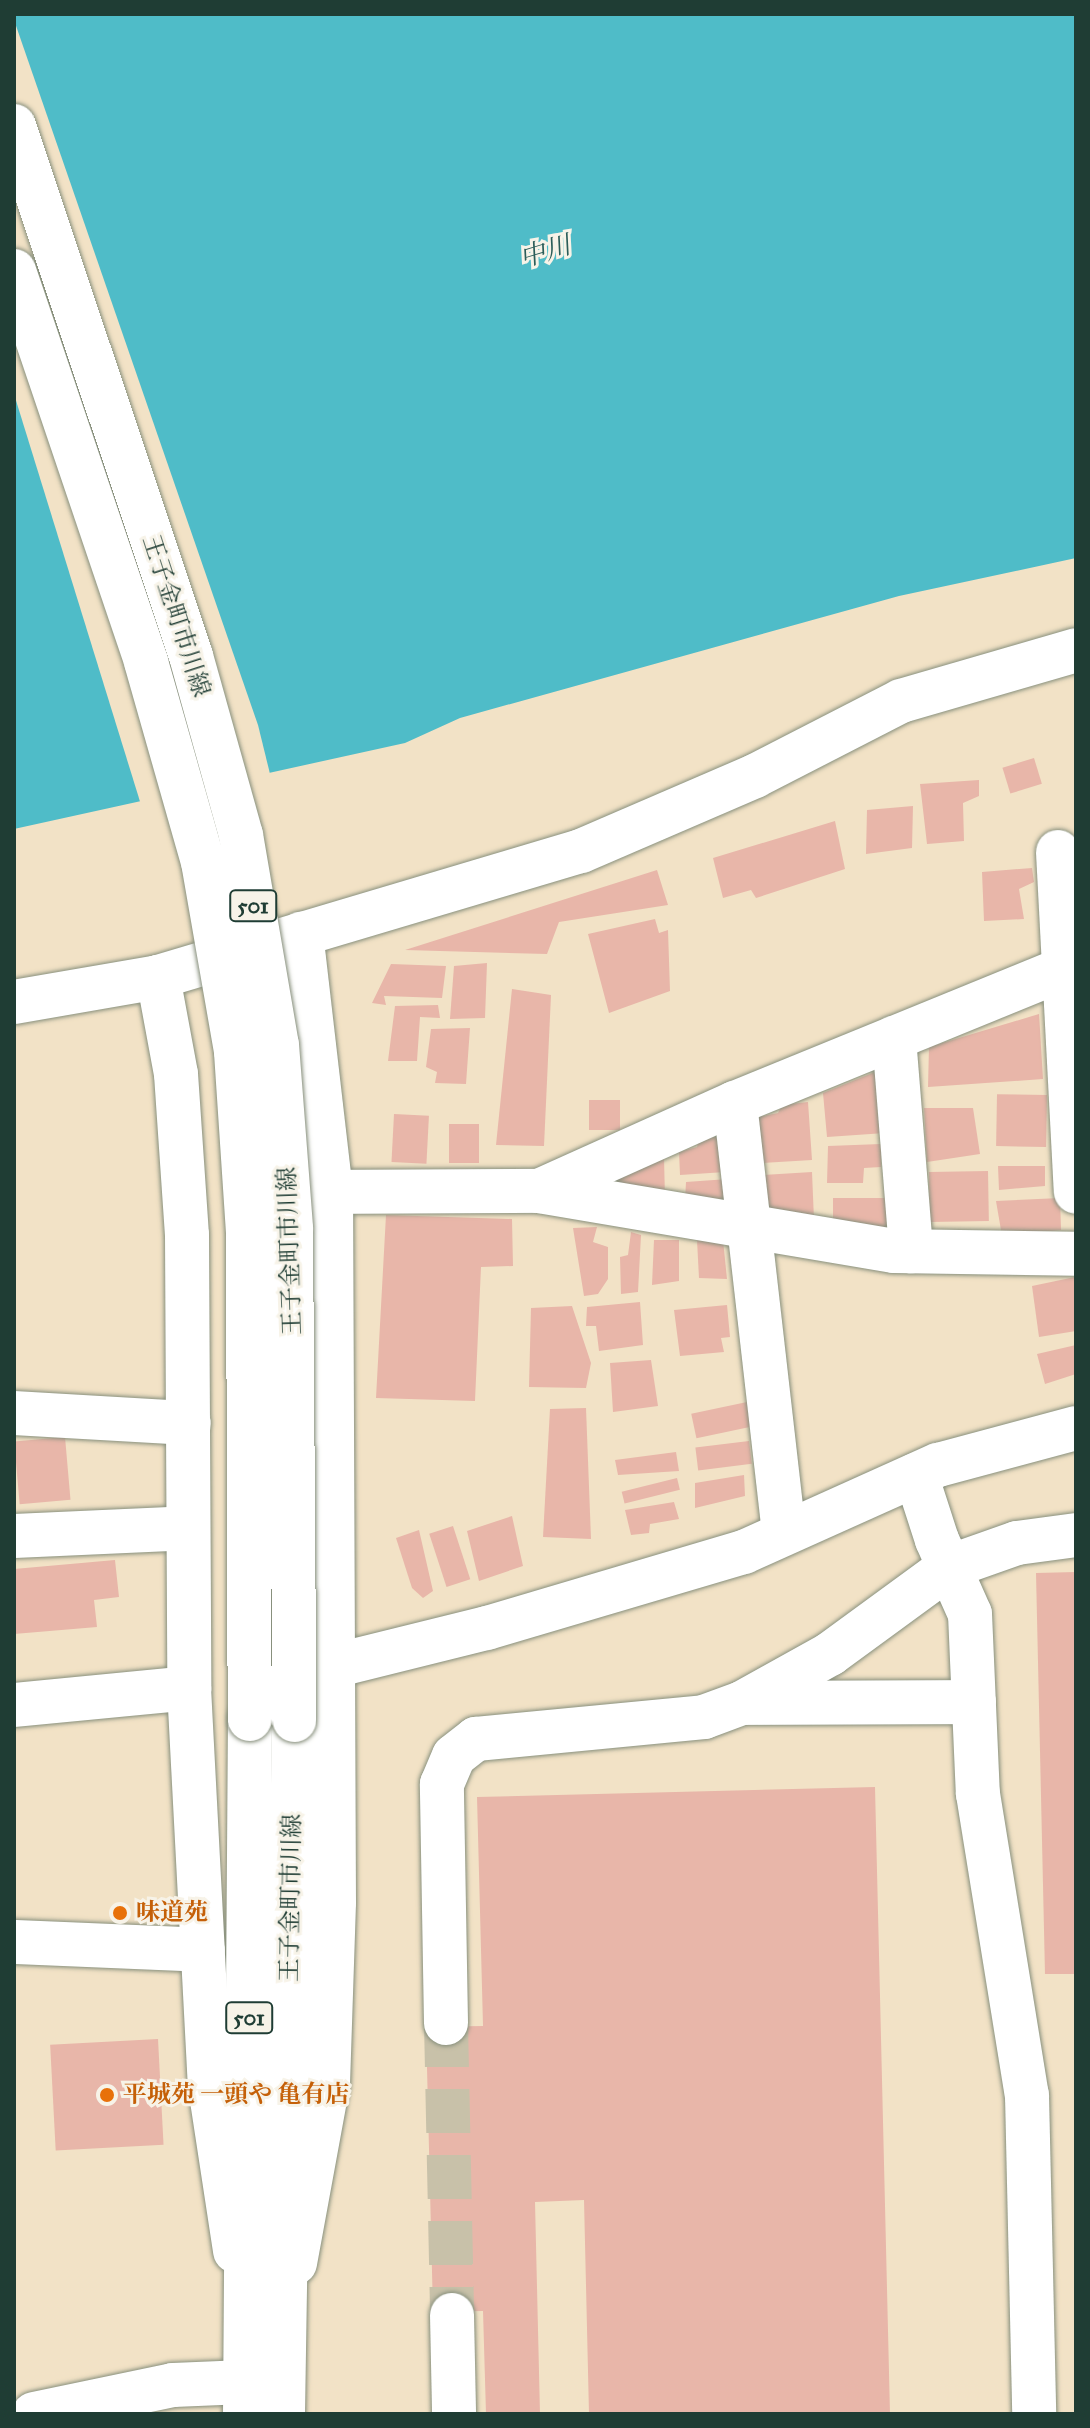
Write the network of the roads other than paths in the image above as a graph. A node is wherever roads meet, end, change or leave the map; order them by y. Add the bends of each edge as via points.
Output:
1 (14, 126) edge
2 (14, 271) edge
3 (1076, 650) edge
4 (1058, 852) dead end
5 (301, 934) junction
6 (1069, 967) edge
7 (158, 977) junction
8 (14, 1002) edge
9 (894, 1038) junction
10 (735, 1103) junction
11 (539, 1191) junction
12 (331, 1192) junction
13 (1076, 1192) edge
14 (747, 1228) junction
15 (911, 1251) junction
16 (1076, 1254) edge
17 (14, 1413) edge
18 (189, 1423) junction
19 (1076, 1428) edge
20 (916, 1475) junction
21 (187, 1528) junction
22 (784, 1532) junction
23 (1076, 1535) edge
24 (14, 1536) edge
25 (949, 1567) junction
26 (333, 1666) junction
27 (189, 1688) junction
28 (974, 1702) junction
29 (742, 1703) junction
30 (14, 1705) edge
31 (14, 1942) edge
32 (203, 1950) junction
33 (446, 2023) tunnel mouth
34 (266, 2310) junction
35 (452, 2315) tunnel mouth
36 (245, 2398) edge
37 (34, 2414) edge
38 (283, 2414) edge
39 (454, 2414) edge
40 (1034, 2414) edge

1 - 34 street, 王子金町市川線 / 501, bridge via 191,656 241,835 277,1045 291,1229 294,1720
2 - 34 street, 王子金町市川線 / 501, bridge via 146,662 203,862 236,1052 248,1234 250,1719
3 - 5 street via 901,701 755,776 581,851
4 - 6 street
5 - 7 street
5 - 12 street
6 - 9 street
6 - 13 street
7 - 8 street
7 - 18 street via 176,1074 187,1235
9 - 10 street
9 - 15 street
10 - 11 street
10 - 14 street
11 - 12 street
11 - 14 street
12 - 26 street
14 - 15 street
14 - 22 street
15 - 16 street
17 - 18 street
18 - 21 street
19 - 20 street
20 - 22 street
20 - 25 street
21 - 24 street
21 - 27 street
22 - 26 street via 744,1552 653,1581
23 - 25 street via 1017,1543
25 - 28 street via 970,1614
25 - 29 street via 830,1654
26 - 34 street via 328,2084 314,2180
27 - 30 street
27 - 32 street
28 - 29 street
28 - 40 street via 978,1794 1027,2095
29 - 33 street via 704,1717 476,1739 454,1756 442,1784
31 - 32 street
32 - 34 street via 210,2087
34 - 36 street, 王子金町市川線 / 501
34 - 38 street, 王子金町市川線 / 501
35 - 39 street
36 - 37 street via 173,2385

